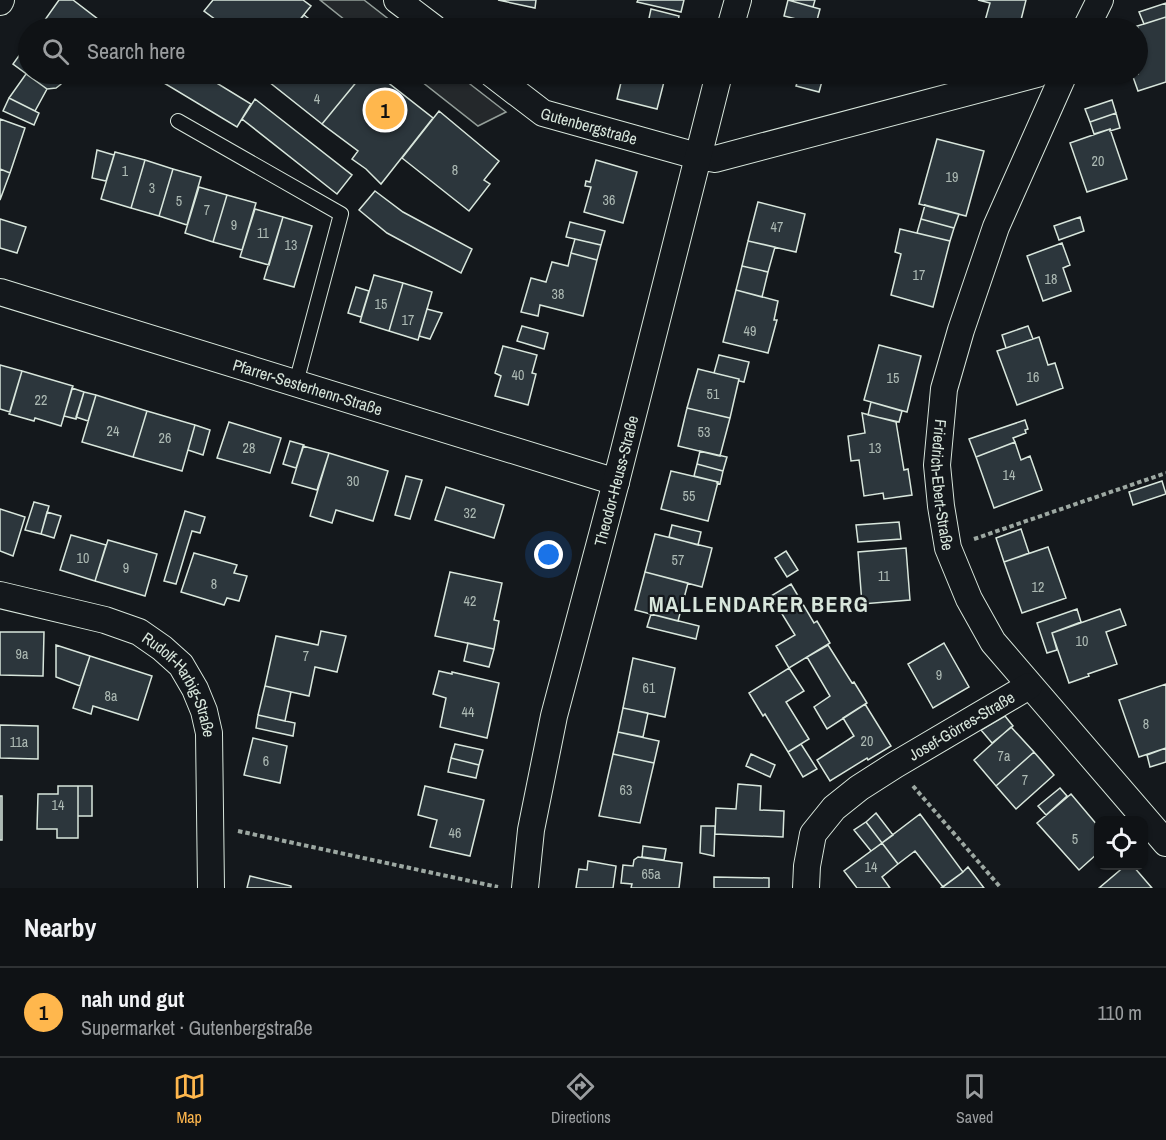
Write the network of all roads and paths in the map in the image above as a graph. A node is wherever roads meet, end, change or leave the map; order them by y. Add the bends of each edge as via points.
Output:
1 (397, 0) edge
2 (738, 0) edge
3 (1100, 0) edge
4 (421, 18) edge
5 (733, 18) edge
6 (1091, 18) edge
7 (505, 84) edge
8 (716, 84) edge
9 (999, 84) edge
10 (1060, 84) edge
11 (178, 121) dead end
12 (697, 156) junction
13 (0, 292) edge
14 (296, 383) junction
15 (1166, 473) edge
16 (616, 482) junction
17 (948, 548) junction
18 (0, 595) edge
19 (1029, 686) junction
20 (895, 765) junction
21 (211, 825) junction
22 (1166, 843) edge
23 (211, 888) edge
24 (501, 888) edge
25 (525, 888) edge
26 (806, 888) edge
27 (1001, 888) edge

1 - 4 street
2 - 5 street
3 - 6 street
7 - 12 street, Gutenbergstraße via 543,113
8 - 12 street, Theodor-Heuss-Straße
9 - 12 street via 715,159
10 - 17 street, Friedrich-Ebert-Straße via 996,227 944,389 937,465
11 - 14 lane via 341,214
12 - 16 street, Theodor-Heuss-Straße
13 - 14 street, Pfarrer-Sesterhenn-Straße
14 - 16 street, Pfarrer-Sesterhenn-Straße
15 - 17 path
16 - 25 street, Theodor-Heuss-Straße via 554,716 531,830
17 - 19 street, Friedrich-Ebert-Straße via 969,599 993,642
18 - 21 street, Rudolf-Harbig-Straße via 139,632 181,665 195,689 209,733
19 - 20 street, Josef-Görres-Straße
19 - 22 street, Friedrich-Ebert-Straße
20 - 26 street, Josef-Görres-Straße via 834,808 813,834
20 - 27 path, Josef-Görres-Straße
21 - 23 street, Rudolf-Harbig-Straße
21 - 24 path

